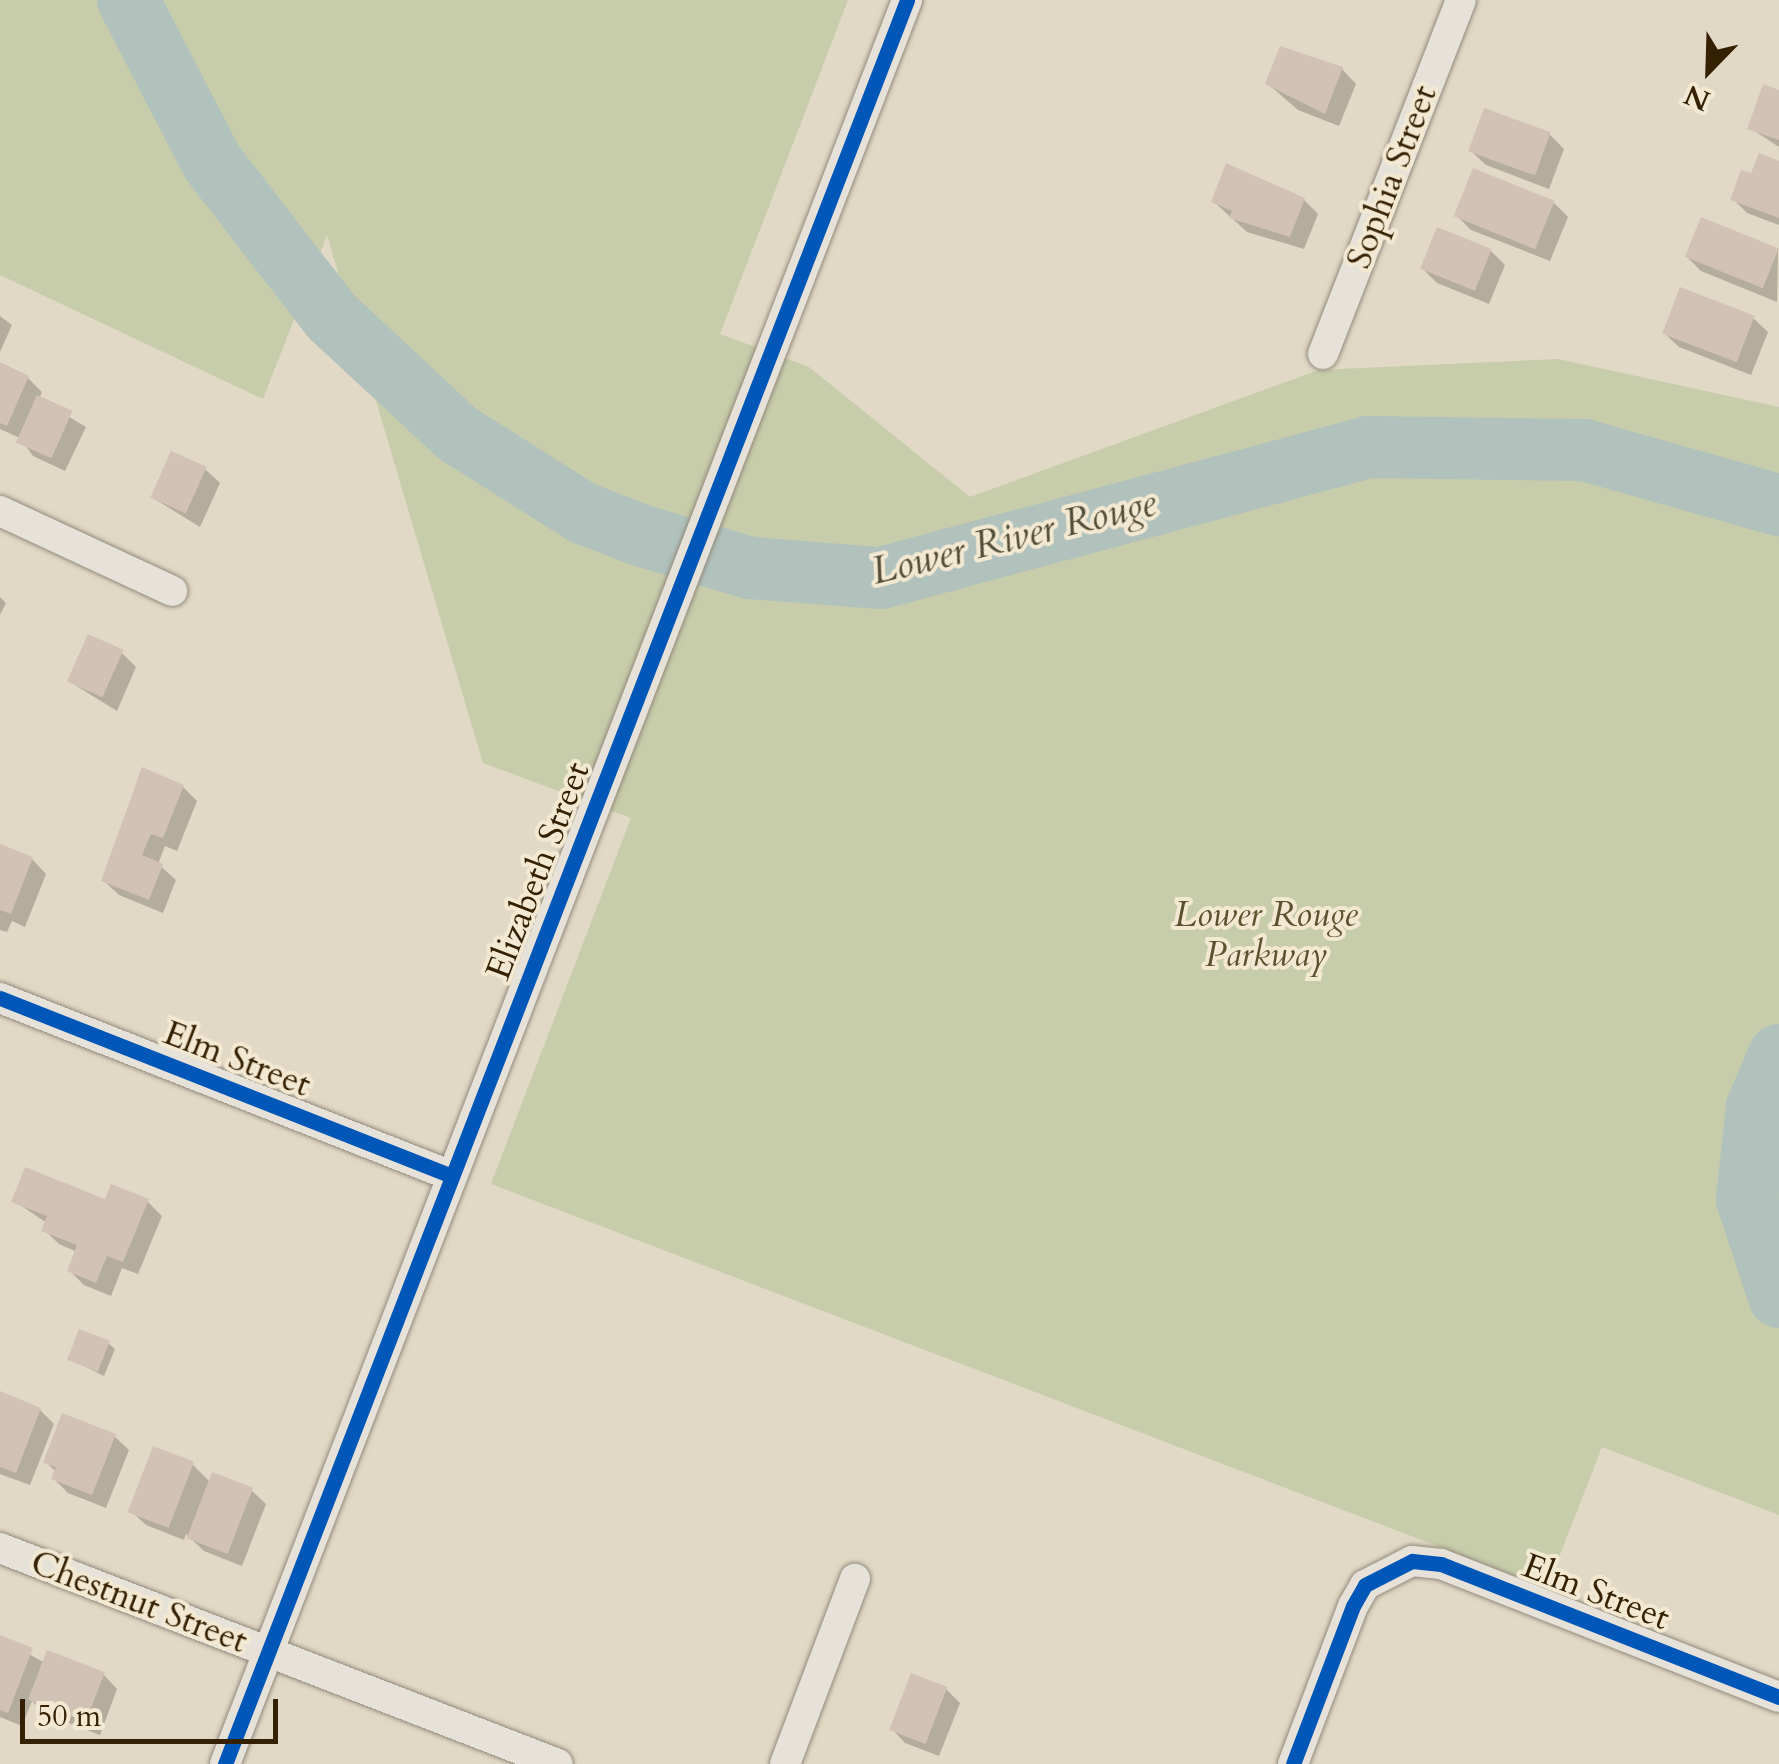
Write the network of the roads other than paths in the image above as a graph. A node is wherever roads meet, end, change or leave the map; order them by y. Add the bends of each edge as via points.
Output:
1 (906, 0) edge
2 (1462, 0) edge
3 (1323, 354) dead end
4 (0, 511) edge
5 (172, 590) dead end
6 (0, 998) edge
7 (451, 1176) junction
8 (0, 1548) edge
9 (855, 1579) dead end
10 (267, 1652) junction
11 (1779, 1697) edge
12 (225, 1764) edge
13 (558, 1764) edge
14 (785, 1764) edge
15 (1294, 1764) edge

1 - 7 street, Elizabeth Street
2 - 3 street, Sophia Street
4 - 5 street
6 - 7 street, Elm Street
7 - 10 street, Elizabeth Street
8 - 10 street, Chestnut Street
9 - 14 street
10 - 12 street, Elizabeth Street
10 - 13 street, Chestnut Street
11 - 15 street, Elm Street via 1441,1564 1412,1561 1366,1585 1353,1606

